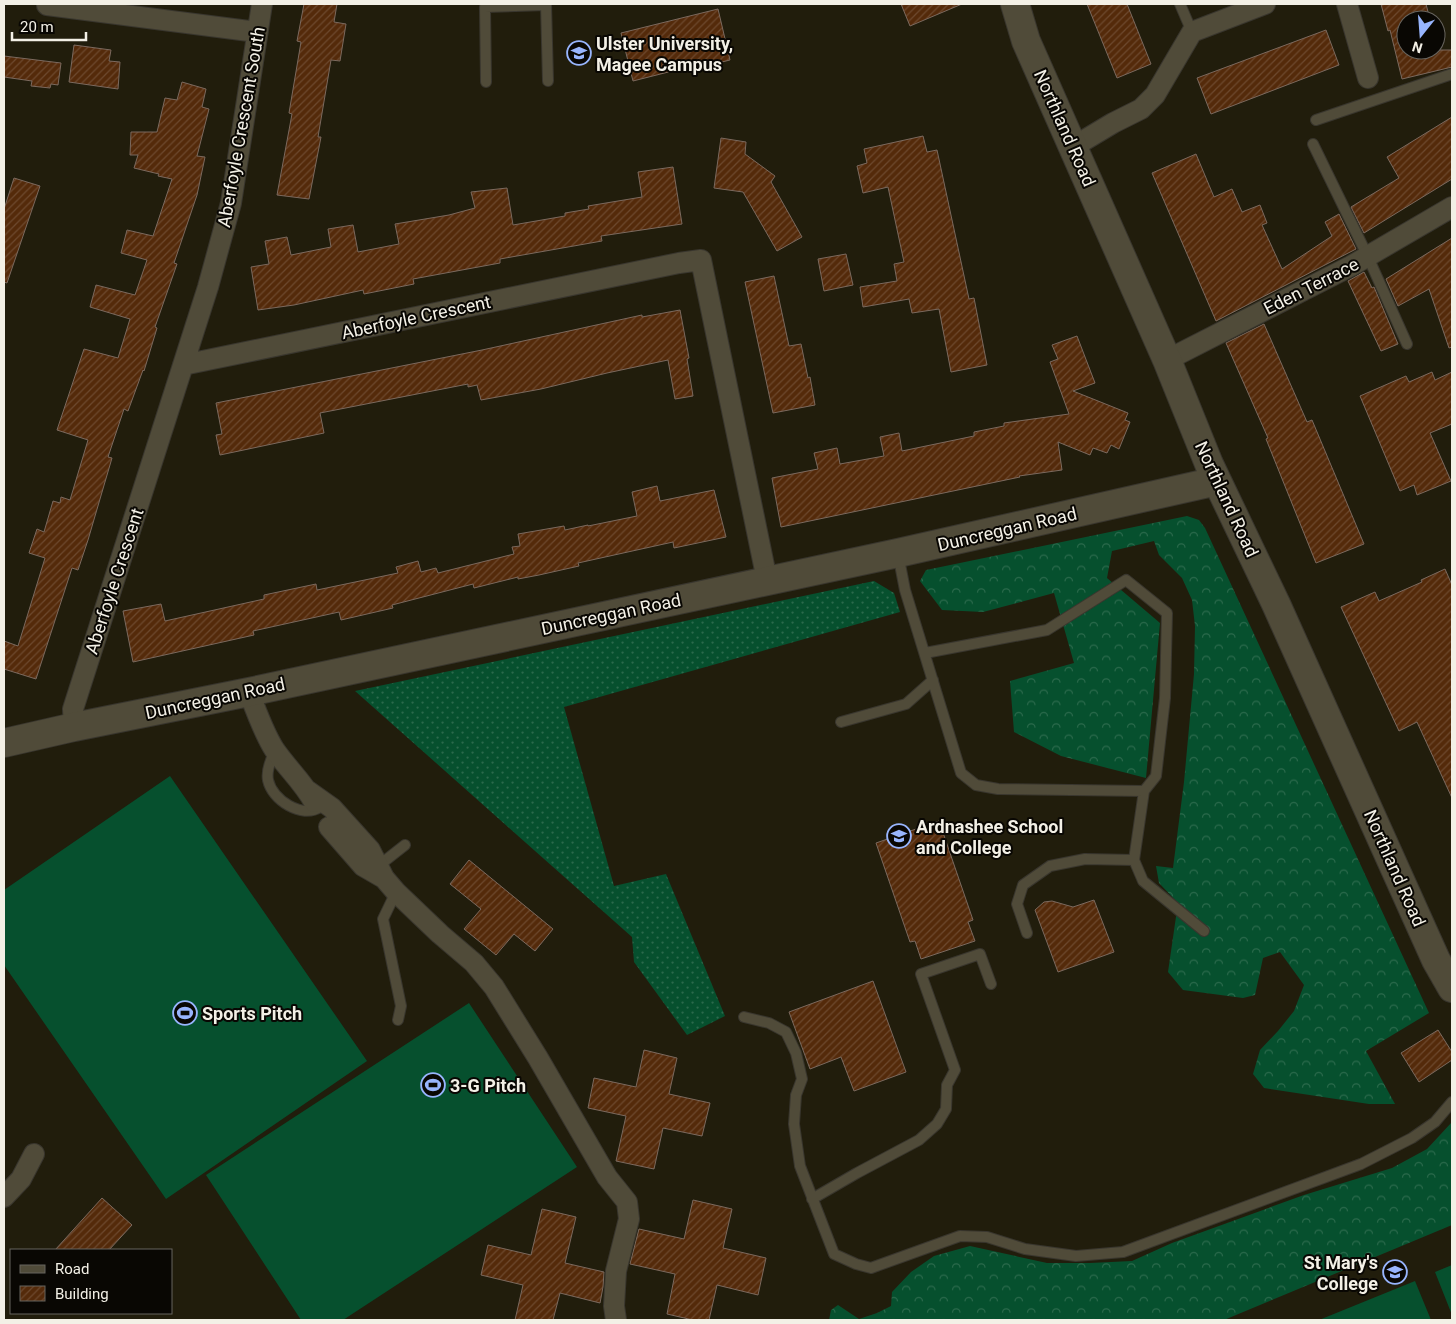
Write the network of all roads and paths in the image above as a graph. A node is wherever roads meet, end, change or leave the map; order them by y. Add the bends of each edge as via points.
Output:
1 (262, 4) edge
2 (546, 4) edge
3 (1015, 4) edge
4 (1180, 4) edge
5 (1265, 4) edge
6 (1348, 4) edge
7 (47, 5) edge
8 (257, 32) junction
9 (1192, 32) junction
10 (1452, 74) edge
11 (1368, 78) dead end
12 (548, 81) dead end
13 (486, 82) dead end
14 (1316, 120) dead end
15 (1313, 144) dead end
16 (1073, 147) junction
17 (1452, 207) edge
18 (1368, 257) junction
19 (1407, 344) dead end
20 (1167, 360) junction
21 (183, 365) junction
22 (1217, 481) junction
23 (898, 553) junction
24 (767, 580) junction
25 (925, 653) junction
26 (933, 680) junction
27 (250, 692) junction
28 (841, 722) dead end
29 (74, 727) junction
30 (4, 743) edge
31 (276, 751) junction
32 (1144, 792) junction
33 (317, 801) junction
34 (405, 845) dead end
35 (1134, 860) junction
36 (383, 877) junction
37 (1204, 931) dead end
38 (1027, 933) dead end
39 (991, 984) dead end
40 (1452, 988) edge
41 (744, 1017) dead end
42 (398, 1020) dead end
43 (1452, 1102) edge
44 (34, 1154) dead end
45 (4, 1197) edge
46 (812, 1199) junction
47 (616, 1320) edge

1 - 8 street, Aberfoyle Crescent South
2 - 12 lane
2 - 13 lane via 485,7
3 - 16 main road, Northland Road via 1026,41
4 - 9 lane
5 - 9 street
6 - 11 street
7 - 8 street
8 - 21 street, Aberfoyle Crescent South via 231,203
9 - 16 street via 1155,95 1141,109
10 - 14 lane
15 - 18 lane
16 - 20 main road, Northland Road
17 - 18 street, Eden Terrace
18 - 19 lane
18 - 20 street, Eden Terrace
20 - 22 main road, Northland Road
21 - 24 street, Aberfoyle Crescent via 701,260
21 - 29 street, Aberfoyle Crescent via 73,709
22 - 23 main road, Duncreggan Road
22 - 40 main road, Northland Road via 1276,604 1436,960
23 - 24 main road, Duncreggan Road
23 - 25 lane via 905,590
24 - 27 main road, Duncreggan Road
25 - 26 lane
25 - 32 lane via 1047,630 1126,580 1168,613 1165,698 1156,776
26 - 28 lane via 906,704
26 - 32 lane via 961,773 976,785 998,789
27 - 29 main road, Duncreggan Road
27 - 31 street via 266,735
29 - 30 main road, Duncreggan Road
31 - 33 street
31 - 33 lane via 270,761 268,780 277,797 303,811
32 - 35 lane
33 - 36 street via 332,808 370,850
34 - 36 lane
35 - 37 lane via 1143,881
35 - 38 lane via 1085,859 1050,866 1023,886 1017,904
36 - 42 lane via 383,918 401,1006
36 - 47 street via 474,963 494,987 607,1177 627,1202 629,1219 616,1271
39 - 46 lane via 980,954 921,974 955,1070 947,1085 946,1109 937,1124 919,1140
41 - 46 lane via 769,1023 786,1032 796,1053 802,1079 796,1095 794,1124 800,1166
43 - 46 lane via 1436,1122 1361,1164 1123,1252 1076,1256 1025,1249 987,1237 960,1236 871,1268 834,1254
44 - 45 street via 21,1179

